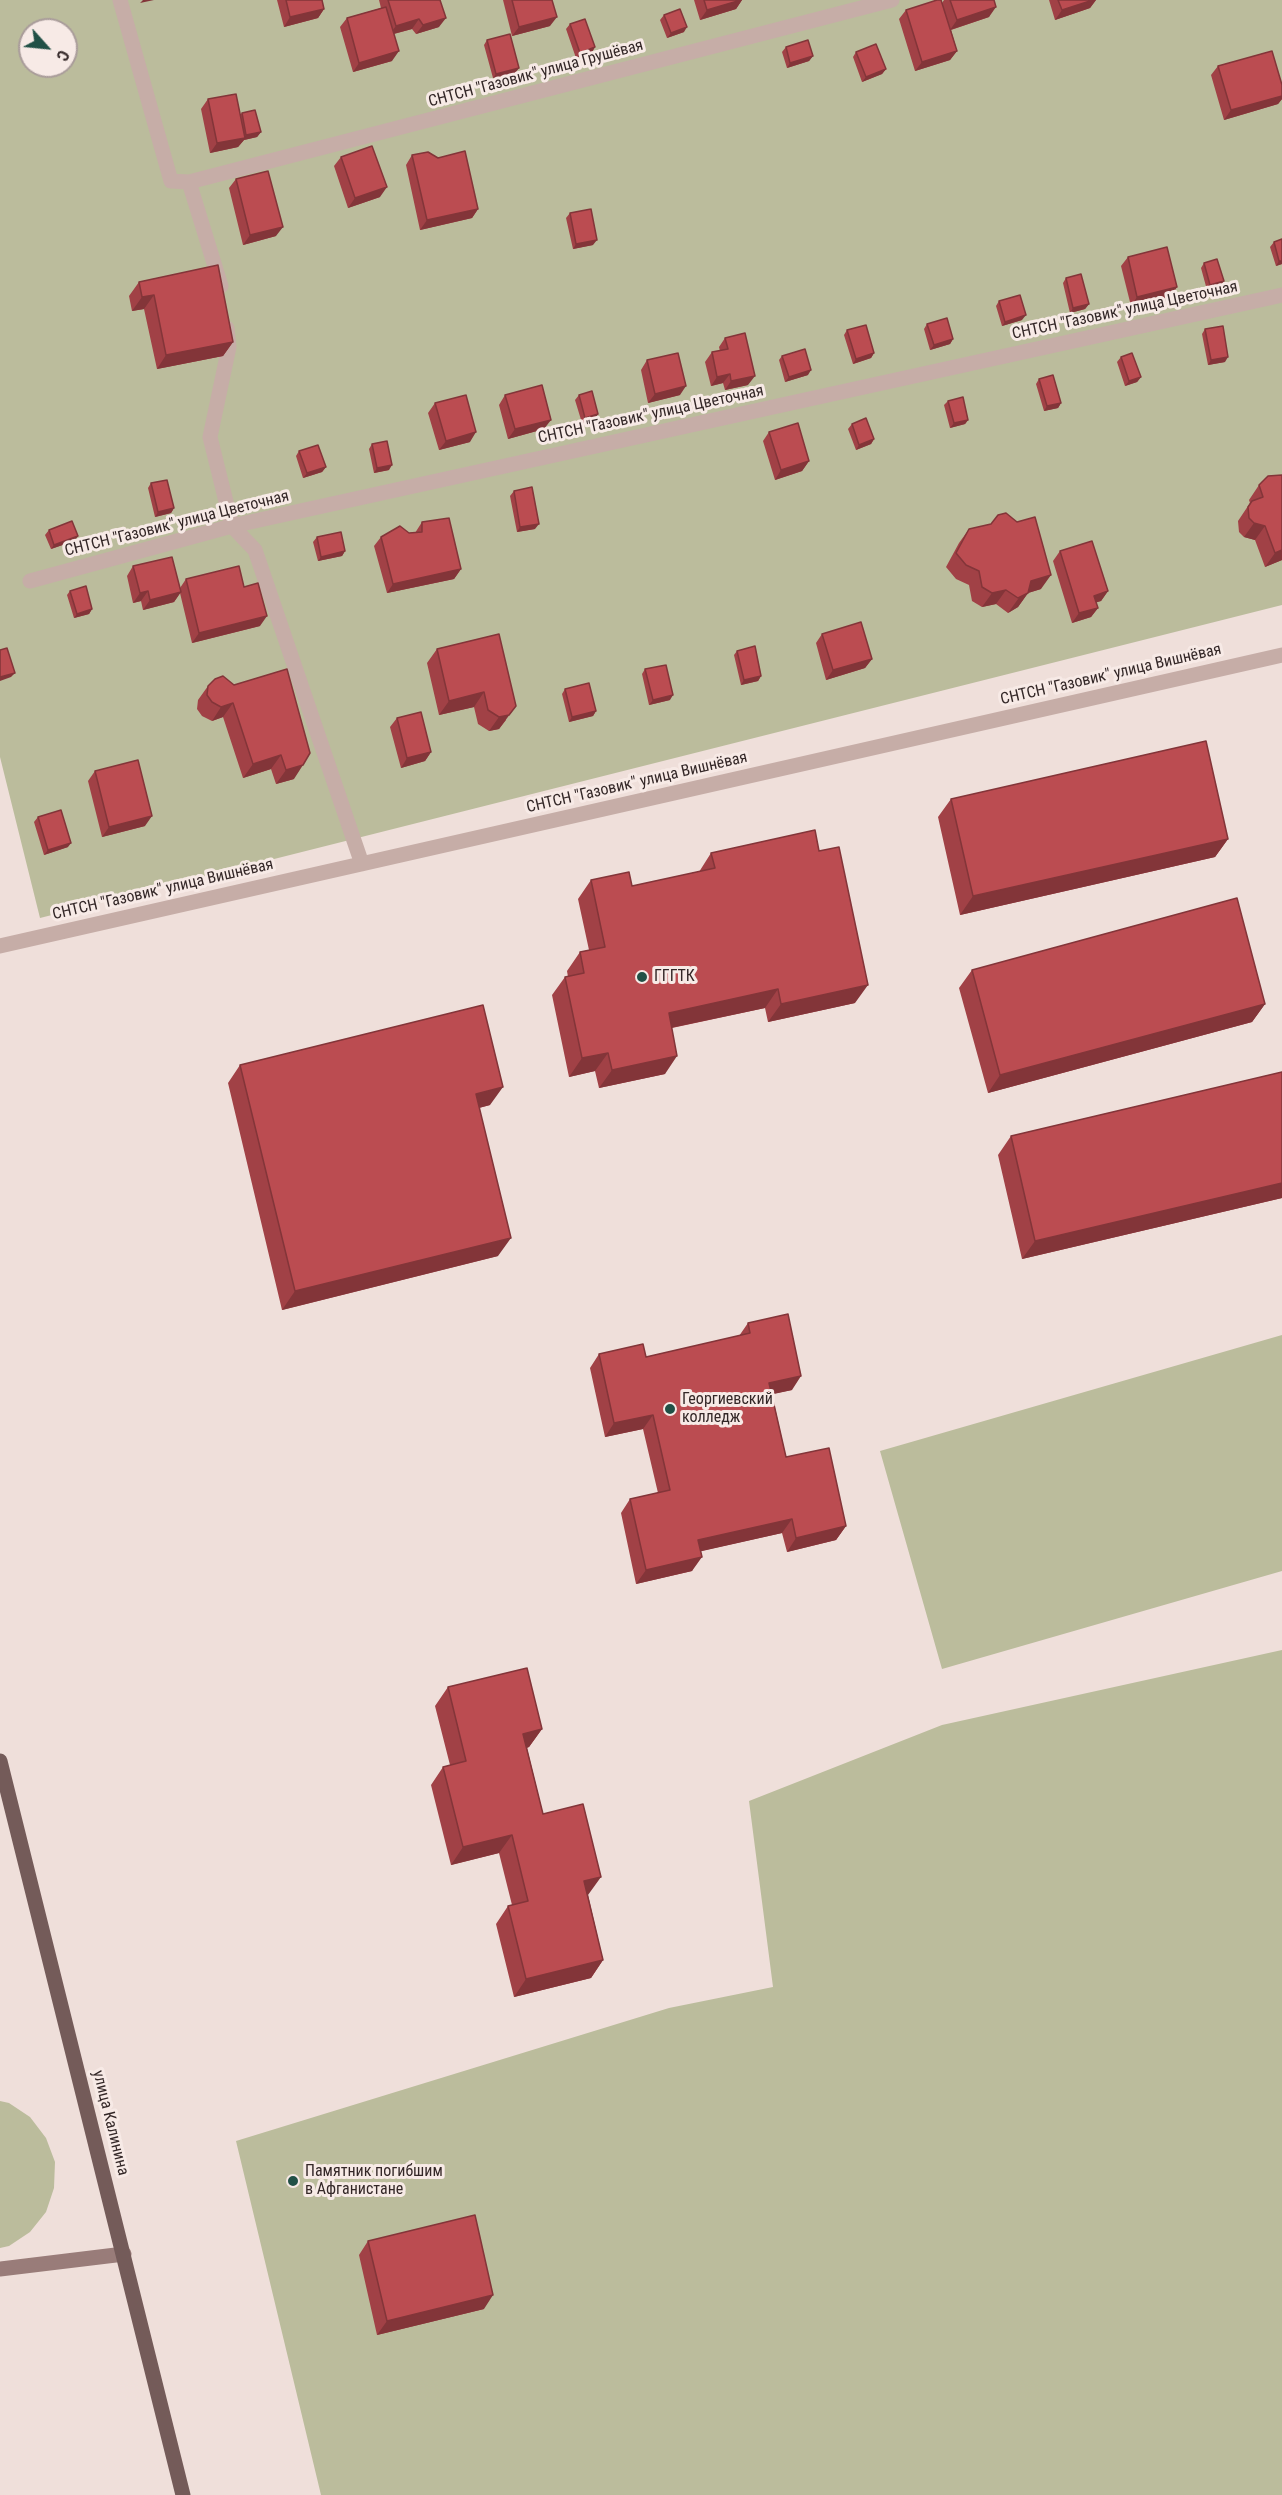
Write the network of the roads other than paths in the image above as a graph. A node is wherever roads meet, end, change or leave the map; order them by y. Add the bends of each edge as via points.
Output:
1 (120, 0) edge
2 (892, 0) edge
3 (189, 182) junction
4 (1282, 295) edge
5 (232, 526) junction
6 (30, 581) dead end
7 (1282, 655) edge
8 (362, 864) junction
9 (0, 946) edge
10 (0, 1761) edge
11 (124, 2254) junction
12 (0, 2269) edge
13 (183, 2495) edge

1 - 3 street via 171,182
2 - 3 street, СНТСН "Газовик" улица Грушёвая
3 - 5 street via 224,307 229,347 210,437
4 - 5 street, СНТСН "Газовик" улица Цветочная
5 - 6 street, СНТСН "Газовик" улица Цветочная
5 - 8 street via 255,550
7 - 8 street, СНТСН "Газовик" улица Вишнёвая
8 - 9 street, СНТСН "Газовик" улица Вишнёвая
10 - 11 main road, улица Калинина
11 - 12 street
11 - 13 main road, улица Калинина

